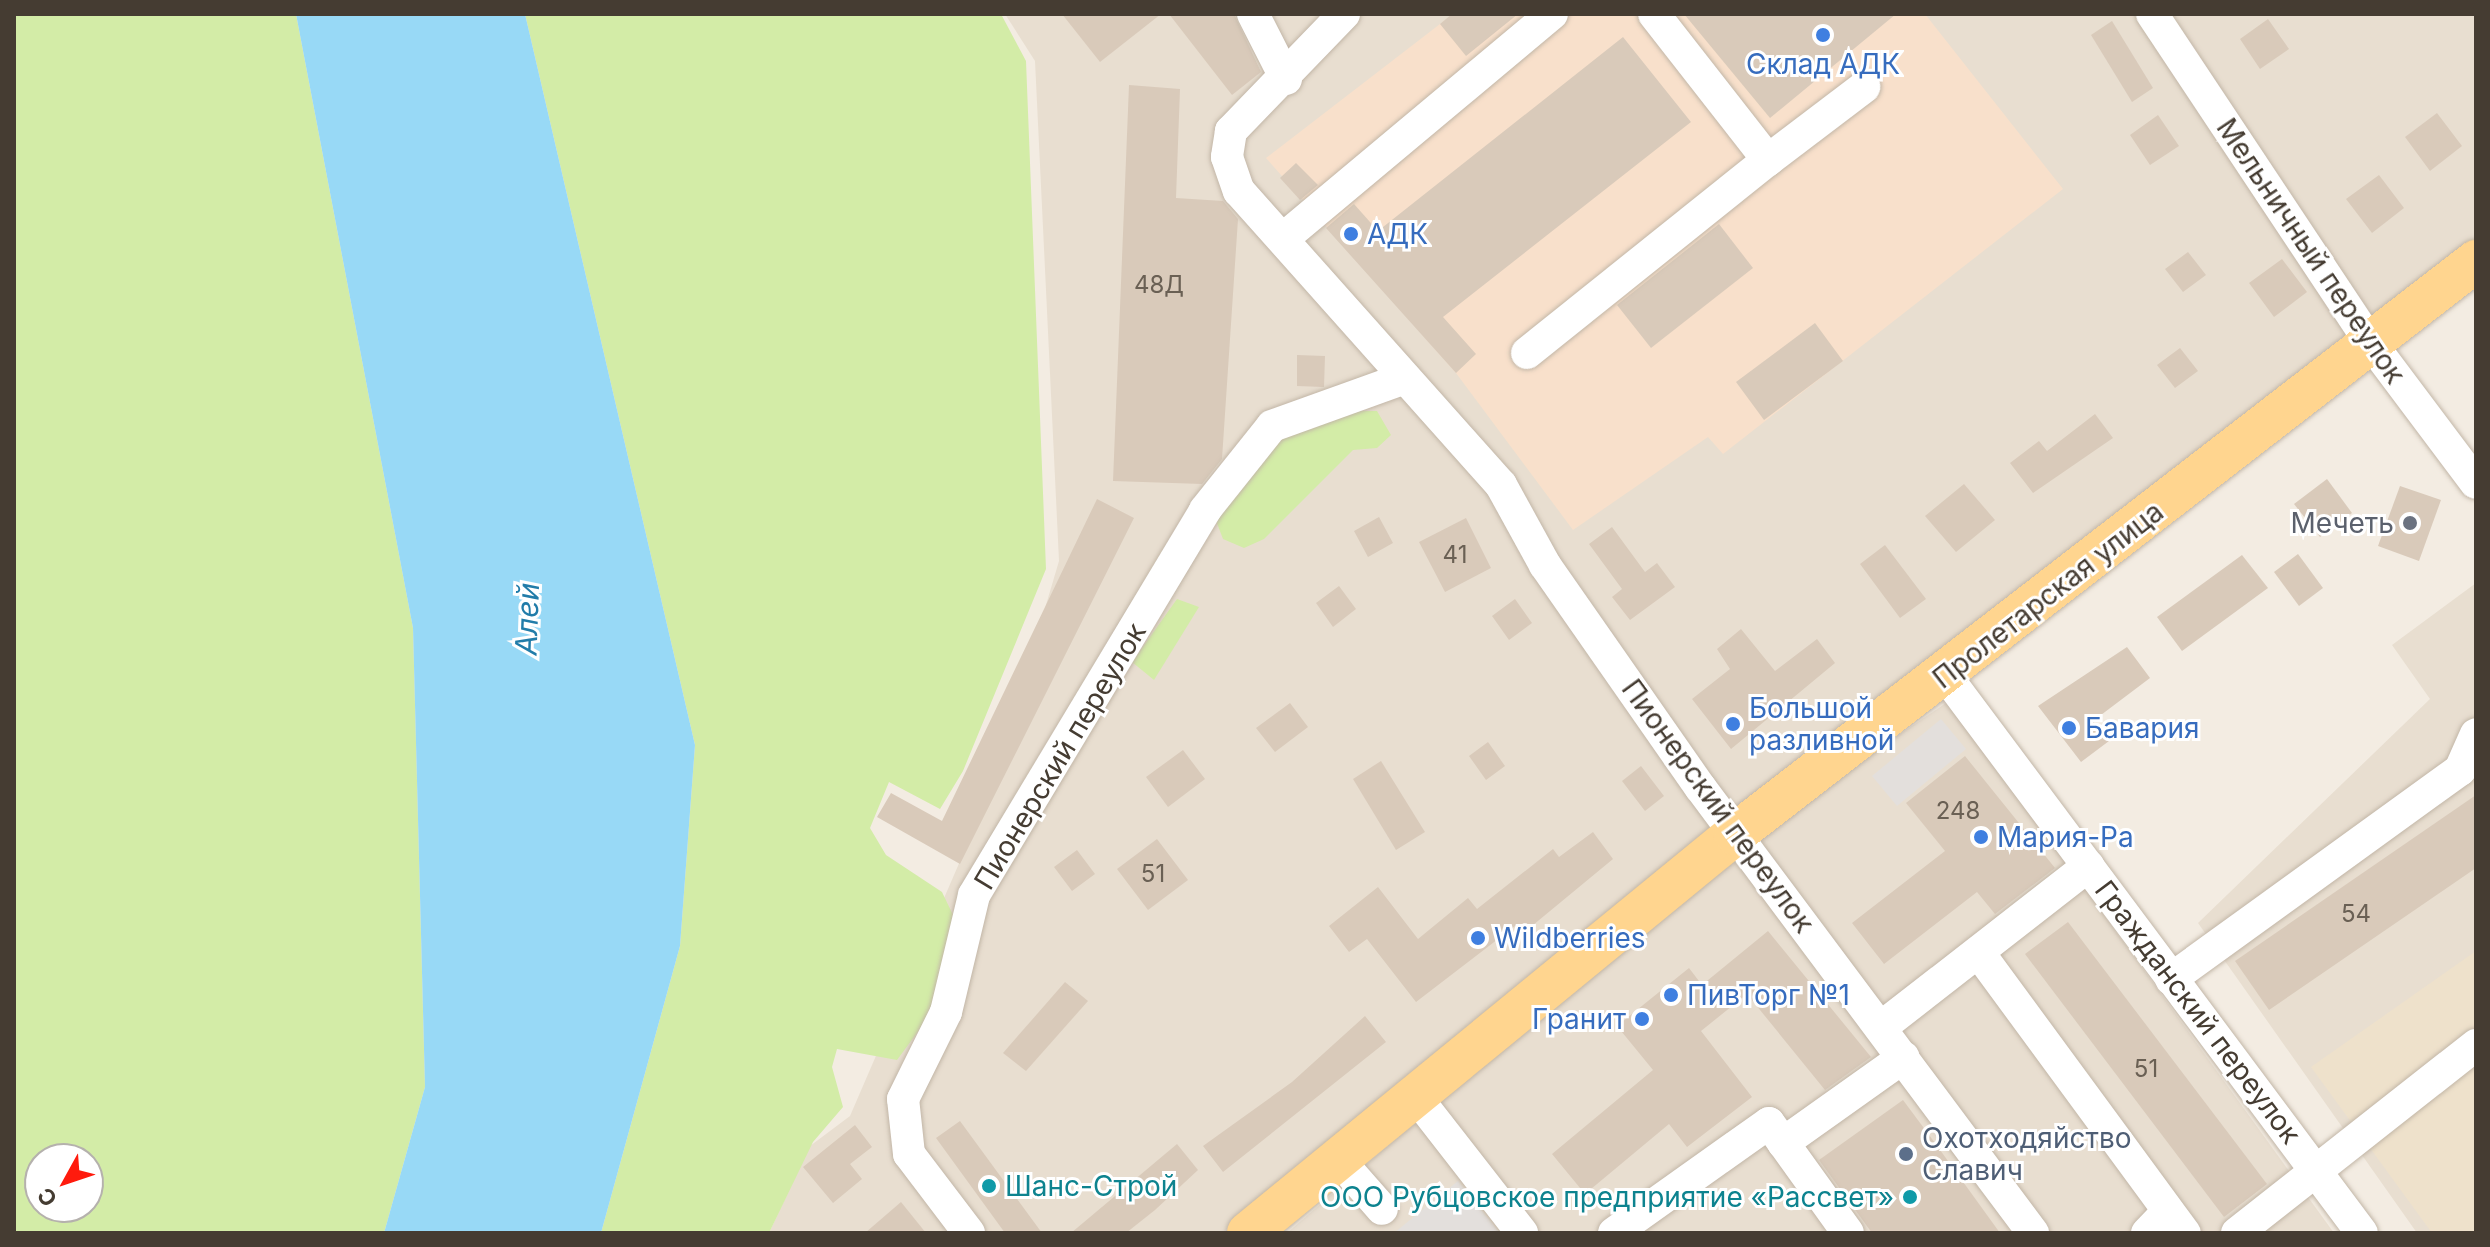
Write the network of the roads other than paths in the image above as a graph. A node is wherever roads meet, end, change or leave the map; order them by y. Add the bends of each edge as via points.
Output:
1 (1253, 14) edge
2 (1344, 14) edge
3 (1552, 14) edge
4 (1654, 14) edge
5 (2152, 14) edge
6 (1286, 79) junction
7 (1864, 87) dead end
8 (1768, 160) junction
9 (1285, 237) junction
10 (2476, 261) edge
11 (2370, 342) junction
12 (1527, 353) dead end
13 (1405, 378) junction
14 (2476, 483) edge
15 (1946, 676) junction
16 (2476, 734) edge
17 (1735, 834) junction
18 (2088, 866) junction
19 (1979, 953) junction
20 (2171, 979) junction
21 (1884, 1025) junction
22 (2476, 1045) edge
23 (1904, 1057) junction
24 (1417, 1098) junction
25 (1783, 1143) junction
26 (1339, 1160) junction
27 (2320, 1173) junction
28 (1382, 1209) dead end
29 (2166, 1226) edge
30 (969, 1233) edge
31 (1248, 1233) edge
32 (1522, 1233) edge
33 (1614, 1233) edge
34 (1848, 1233) edge
35 (2033, 1233) edge
36 (2237, 1233) edge
37 (2362, 1233) edge

1 - 6 street
2 - 6 street
3 - 9 street
4 - 8 street
5 - 11 street, Мельничный переулок
6 - 9 street, Пионерский переулок via 1231,131 1227,157 1239,191
7 - 8 street
8 - 12 street
9 - 13 street, Пионерский переулок
10 - 11 main road, Пролетарская улица
11 - 14 street, Мельничный переулок
11 - 15 main road, Пролетарская улица
13 - 17 street, Пионерский переулок via 1501,485 1545,565
13 - 30 street, Пионерский переулок via 1272,426 1205,510 974,895 946,1012 903,1099 909,1154
15 - 17 main road, Пролетарская улица
15 - 18 street, Гражданский переулок
16 - 20 street via 2460,770
17 - 21 street, Пионерский переулок
17 - 24 main road, Пролетарская улица
18 - 19 street
18 - 20 street, Гражданский переулок
19 - 21 street
19 - 29 street
20 - 27 street, Гражданский переулок
21 - 23 street, Пионерский переулок
22 - 27 street
23 - 25 street
23 - 35 street, Пионерский переулок
24 - 26 main road, Пролетарская улица
24 - 32 street
25 - 33 street via 1769,1123
25 - 34 street
26 - 28 street
26 - 31 main road, Пролетарская улица
27 - 36 street
27 - 37 street, Гражданский переулок

